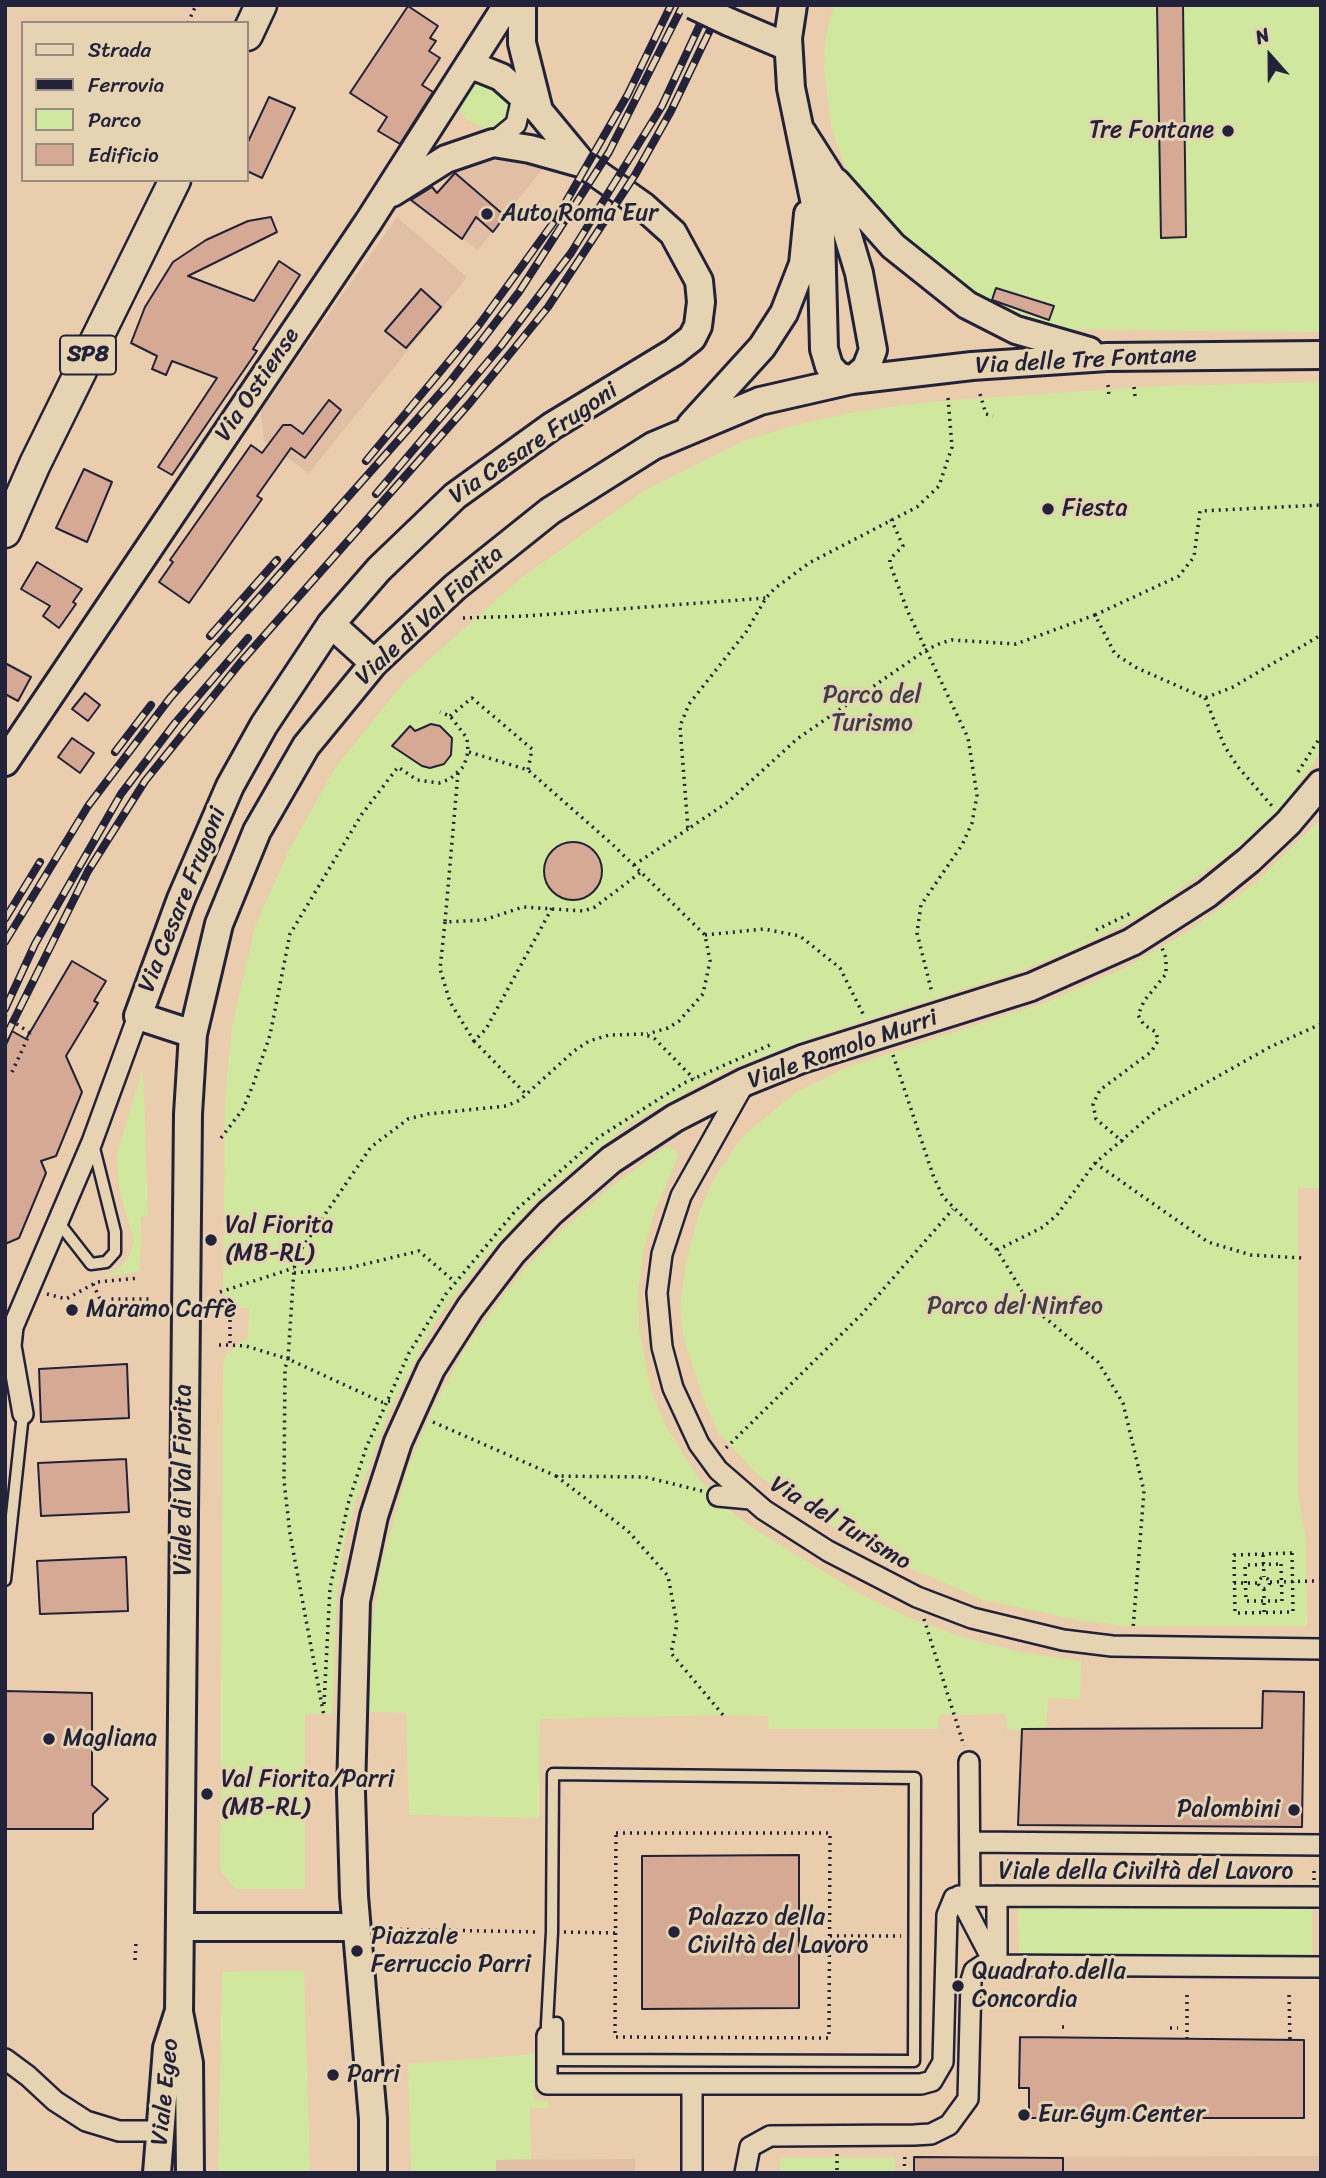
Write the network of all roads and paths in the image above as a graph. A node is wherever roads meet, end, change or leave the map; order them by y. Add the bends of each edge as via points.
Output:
1 (196, 5) edge
2 (261, 5) edge
3 (507, 5) edge
4 (522, 5) edge
5 (693, 5) edge
6 (793, 5) edge
7 (189, 21) edge
8 (248, 33) edge
9 (788, 47) junction
10 (471, 65) junction
11 (530, 104) junction
12 (493, 143) junction
13 (582, 163) junction
14 (820, 180) junction
15 (174, 182) edge
16 (384, 198) junction
17 (1321, 355) edge
18 (1107, 357) junction
19 (852, 380) junction
20 (1108, 386) dead end
21 (1134, 387) dead end
22 (980, 394) dead end
23 (1135, 396) dead end
24 (1109, 397) dead end
25 (948, 398) dead end
26 (993, 416) dead end
27 (686, 431) junction
28 (1321, 505) edge
29 (891, 519) junction
30 (5, 532) edge
31 (766, 598) junction
32 (1096, 615) junction
33 (463, 618) dead end
34 (331, 624) junction
35 (1321, 635) edge
36 (926, 650) junction
37 (374, 663) junction
38 (1205, 698) junction
39 (440, 712) dead end
40 (450, 716) junction
41 (468, 752) junction
42 (5, 762) edge
43 (528, 770) junction
44 (458, 774) junction
45 (1321, 784) edge
46 (1272, 806) dead end
47 (688, 830) junction
48 (634, 865) junction
49 (641, 872) junction
50 (552, 908) junction
51 (444, 922) junction
52 (705, 935) junction
53 (1160, 944) dead end
54 (932, 993) dead end
55 (863, 1014) dead end
56 (5, 1016) edge
57 (138, 1016) junction
58 (1321, 1024) edge
59 (193, 1034) junction
60 (644, 1034) junction
61 (474, 1041) junction
62 (891, 1049) dead end
63 (12, 1072) dead end
64 (694, 1079) dead end
65 (745, 1082) junction
66 (526, 1094) junction
67 (221, 1138) dead end
68 (92, 1142) junction
69 (1123, 1142) junction
70 (1095, 1163) junction
71 (953, 1209) junction
72 (59, 1223) junction
73 (997, 1250) junction
74 (1302, 1258) dead end
75 (294, 1271) junction
76 (139, 1278) dead end
77 (455, 1282) dead end
78 (93, 1284) junction
79 (220, 1292) dead end
80 (45, 1294) dead end
81 (152, 1299) dead end
82 (230, 1306) dead end
83 (219, 1345) dead end
84 (230, 1345) junction
85 (288, 1359) junction
86 (389, 1400) dead end
87 (23, 1414) joint
88 (428, 1419) dead end
89 (724, 1450) dead end
90 (556, 1476) junction
91 (718, 1496) joint
92 (750, 1499) junction
93 (1263, 1554) junction
94 (1263, 1565) junction
95 (1264, 1577) junction
96 (5, 1580) edge
97 (1315, 1581) dead end
98 (1281, 1582) junction
99 (1293, 1582) junction
100 (1234, 1583) junction
101 (1245, 1583) junction
102 (1258, 1583) junction
103 (1270, 1583) junction
104 (1264, 1589) junction
105 (917, 1597) junction
106 (1264, 1601) junction
107 (1264, 1613) junction
108 (1133, 1631) dead end
109 (1321, 1649) edge
110 (723, 1714) dead end
111 (324, 1716) dead end
112 (969, 1762) joint
113 (971, 1842) junction
114 (1321, 1844) edge
115 (1321, 1871) edge
116 (1317, 1890) edge
117 (965, 1896) junction
118 (997, 1896) junction
119 (181, 1927) junction
120 (356, 1927) junction
121 (408, 1931) dead end
122 (537, 1932) dead end
123 (568, 1933) dead end
124 (615, 1933) junction
125 (830, 1936) junction
126 (898, 1936) dead end
127 (136, 1942) dead end
128 (135, 1961) dead end
129 (996, 1963) junction
130 (1321, 1966) edge
131 (1187, 1994) dead end
132 (1289, 1996) dead end
133 (179, 2012) junction
134 (1062, 2027) dead end
135 (1069, 2027) dead end
136 (1170, 2028) dead end
137 (1178, 2028) dead end
138 (547, 2030) junction
139 (1187, 2039) dead end
140 (1290, 2040) dead end
141 (5, 2059) edge
142 (692, 2085) junction
143 (161, 2131) junction
144 (905, 2154) dead end
145 (837, 2159) dead end
146 (157, 2173) edge
147 (190, 2173) edge
148 (373, 2173) edge
149 (692, 2173) edge
150 (745, 2173) edge
151 (837, 2173) edge
152 (904, 2173) edge

1 - 7 path
2 - 8 main road
3 - 10 main road, Via Ostiense
4 - 11 main road
5 - 9 main road, bridge
6 - 9 main road
9 - 14 main road via 791,88
10 - 11 main road via 501,77
10 - 16 main road, Via Ostiense
11 - 12 street via 516,124
11 - 13 main road
12 - 13 main road
12 - 16 main road via 446,159
13 - 34 main road, Via Cesare Frugoni via 659,219 684,249 700,290 695,334 674,352 537,435 455,496 379,569
14 - 18 main road via 892,246 967,305 1016,330
14 - 19 main road via 825,357 834,373
14 - 19 main road via 859,273 871,326 872,358
14 - 27 main road via 803,264 784,313 762,346
15 - 30 main road, SP8
16 - 42 main road, Via Ostiense
17 - 18 main road, Via delle Tre Fontane
18 - 19 main road, Via delle Tre Fontane
19 - 27 main road, Viale di Val Fiorita via 760,401
20 - 24 path
21 - 23 path
22 - 26 path via 986,414
25 - 29 path via 952,447 945,475 929,498
27 - 37 main road, Viale di Val Fiorita via 607,473 524,531 455,587
28 - 32 path via 1200,511 1194,556 1179,576
29 - 31 path via 809,563
29 - 36 path via 903,546 890,564
31 - 33 path
31 - 47 path via 746,632 684,712 681,756
32 - 36 path via 1016,644 952,640
32 - 38 path via 1115,654
34 - 37 main road
34 - 57 main road, Via Cesare Frugoni via 264,724 230,786
35 - 38 path via 1233,687
36 - 47 path via 797,739 729,802
36 - 54 path via 968,738 977,795 972,823 961,845 921,905 917,933
37 - 59 main road, Viale di Val Fiorita via 306,746 257,831 219,924
38 - 46 path via 1225,747
39 - 40 path
40 - 41 path via 467,738
40 - 43 path via 472,698 532,749
41 - 43 path
41 - 44 path
43 - 48 path
44 - 51 path
44 - 67 path via 428,783 398,767 362,814 290,934 270,1035 243,1109
45 - 65 main road, Viale Romolo Murri via 1250,860 1132,942 1031,987 802,1059
47 - 48 path
48 - 49 path
49 - 50 path via 595,907
49 - 52 path
50 - 51 path via 523,907 484,920
50 - 61 path via 486,1029
51 - 61 path via 440,969 450,1002
52 - 55 path via 764,929 800,936 840,968
52 - 60 path via 710,961 703,994 679,1021
53 - 69 path via 1166,974 1138,1015 1156,1032 1158,1041 1151,1052 1100,1090 1093,1104 1096,1119
56 - 63 path, bridge via 30,1032
57 - 59 main road
57 - 68 street
58 - 69 path via 1183,1094 1156,1111
59 - 119 main road, Viale di Val Fiorita via 185,1277
60 - 64 path via 667,1048
60 - 66 path via 589,1041
61 - 66 path
62 - 71 path via 933,1175
65 - 92 street, Via del Turismo via 689,1177 673,1214 662,1254 657,1312 666,1361 684,1416 709,1459
65 - 120 main road, Viale Romolo Murri via 650,1133 583,1183 512,1253 450,1336 411,1411 374,1516 355,1609 351,1712
66 - 75 path via 506,1106 408,1119 389,1131 371,1147 313,1230
68 - 72 street
68 - 72 lane via 115,1232 115,1252 106,1262 91,1264
69 - 70 path
70 - 73 path via 1057,1215
70 - 74 path via 1208,1242 1251,1255
71 - 73 path via 969,1219
71 - 89 path via 861,1315
72 - 87 street via 12,1334
73 - 108 path via 1023,1297 1098,1362 1123,1403 1144,1491
75 - 77 path via 349,1268 419,1251
75 - 79 path
75 - 85 path
76 - 78 path
78 - 80 path via 66,1299
78 - 81 path via 100,1299
82 - 84 path
83 - 84 path
84 - 85 path
85 - 86 path via 382,1402
85 - 111 path via 284,1481
87 - 96 lane
88 - 90 path
90 - 91 path via 645,1477
90 - 110 path via 628,1531 668,1576 677,1624 671,1653
91 - 92 street
92 - 105 street, Via del Turismo via 828,1551
93 - 94 path
93 - 99 path via 1292,1553
93 - 100 path via 1234,1555
94 - 95 path
94 - 98 path via 1281,1564
94 - 101 path via 1245,1565
95 - 102 path
95 - 103 path
97 - 99 path
98 - 99 path
98 - 103 path
98 - 106 path via 1282,1601
99 - 107 path via 1293,1612
100 - 101 path
100 - 107 path via 1235,1613
101 - 102 path
101 - 106 path via 1246,1601
102 - 104 path
103 - 104 path
104 - 106 path
105 - 109 street, Via del Turismo via 999,1626 1078,1642 1164,1649
105 - 112 path
106 - 107 path
112 - 113 street
113 - 114 street, Viale della Civiltà del Lavoro
113 - 117 street
115 - 116 path via 1314,1871
116 - 118 street, Viale della Civiltà del Lavoro
117 - 118 street, Viale della Civiltà del Lavoro
117 - 129 street
117 - 142 street via 951,1901 947,1910 944,2055 932,2081
118 - 129 street
119 - 120 main road
119 - 133 main road, Viale Egeo
120 - 148 main road via 373,2119
121 - 122 path
123 - 124 path
124 - 125 path via 616,1833 830,1833
124 - 125 path via 615,2037 829,2038
125 - 126 path
127 - 128 path
129 - 130 street
129 - 150 street via 979,1966 972,1976 970,2088 963,2109 949,2125 931,2134 770,2136 750,2147
131 - 139 path
132 - 140 path
133 - 143 main road, Viale Egeo via 167,2048
133 - 147 main road, Viale Egeo via 189,2063
134 - 135 path
136 - 137 path
138 - 138 lane via 557,2023 557,2060 914,2061 915,1778 553,1774
138 - 142 street via 547,2084
141 - 143 street via 86,2121 119,2131
142 - 149 street
143 - 146 main road, Viale Egeo
144 - 152 path
145 - 151 path

